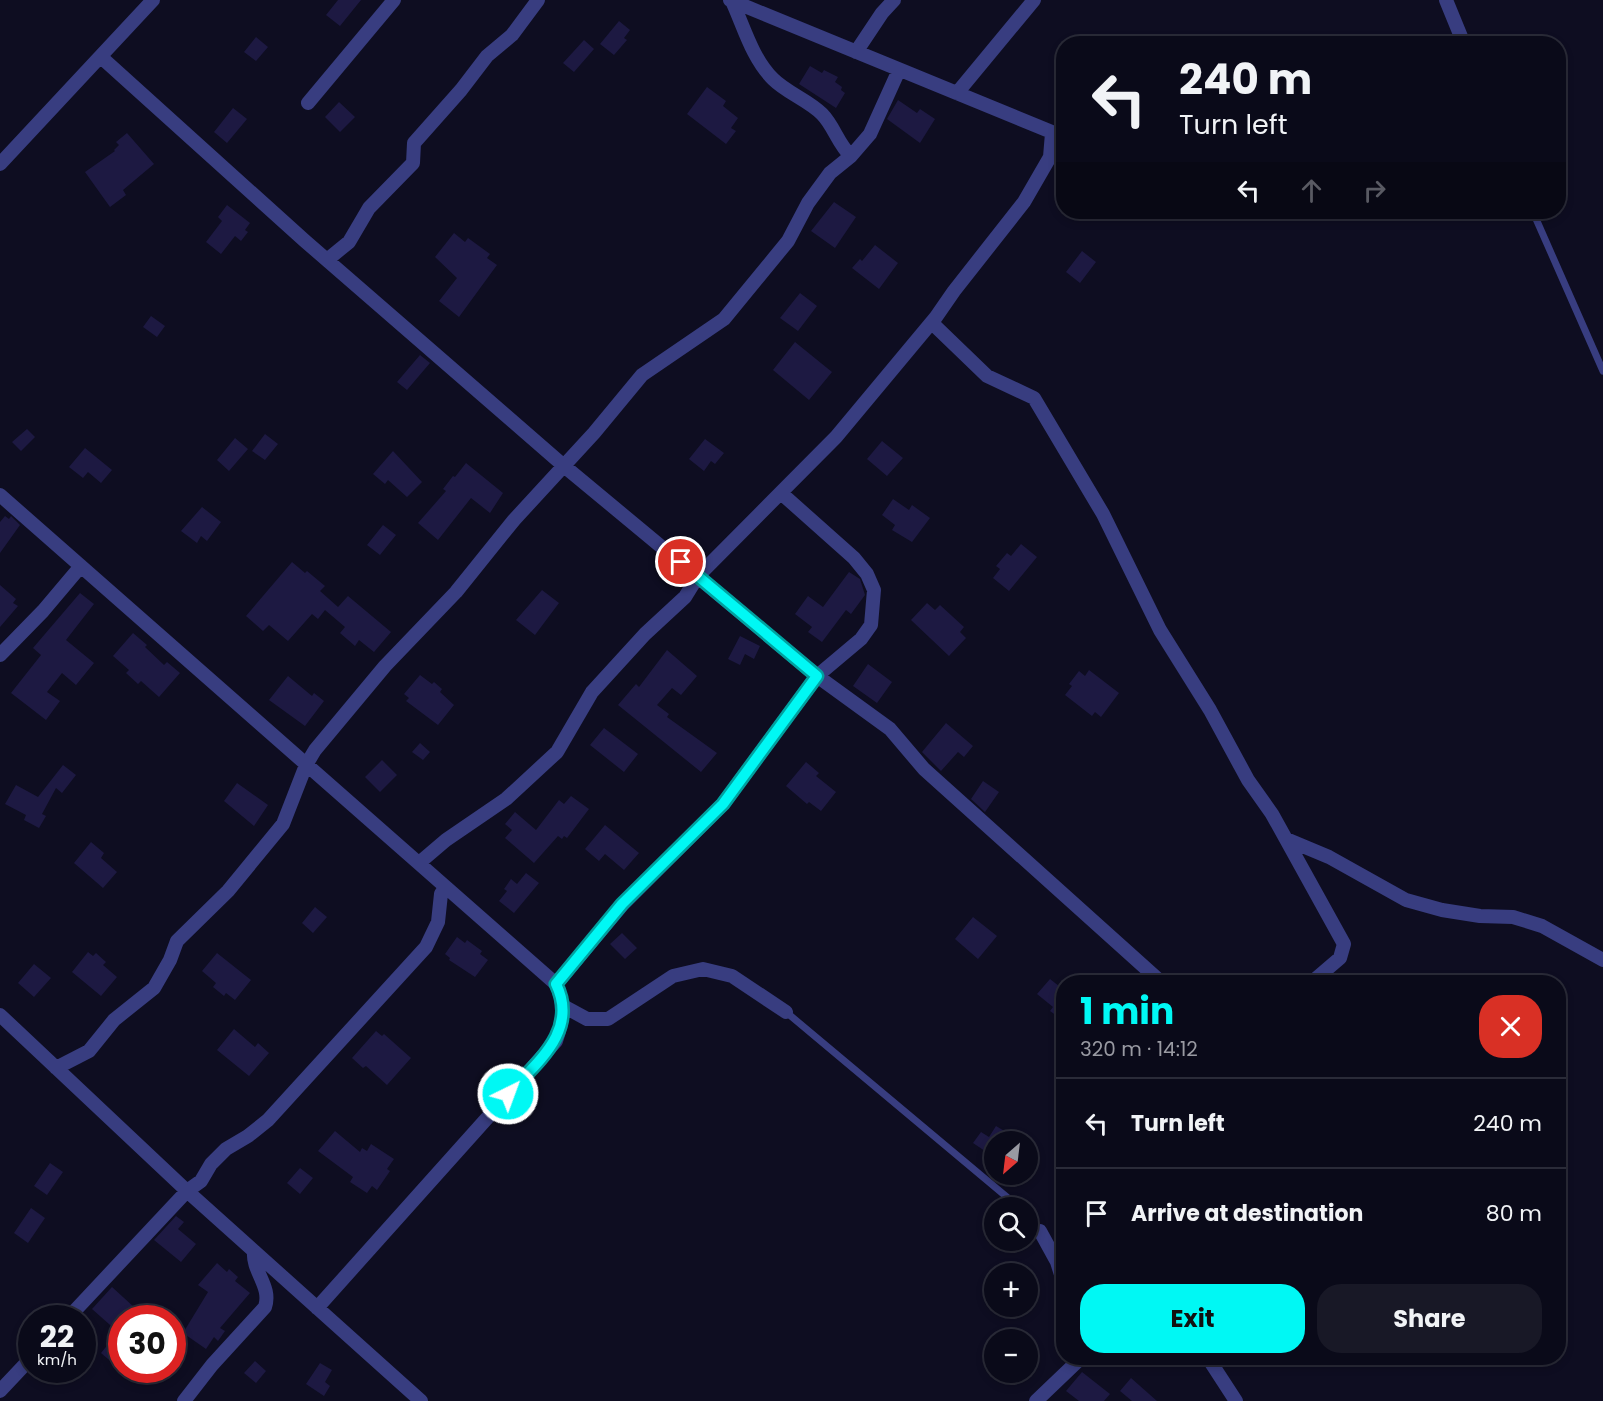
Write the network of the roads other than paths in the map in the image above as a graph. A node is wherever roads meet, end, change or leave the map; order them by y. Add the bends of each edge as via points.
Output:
1 (153, 0) edge
2 (394, 0) edge
3 (538, 0) edge
4 (731, 0) edge
5 (894, 0) edge
6 (1034, 0) edge
7 (1446, 0) edge
8 (1461, 36) edge
9 (856, 52) junction
10 (101, 57) junction
11 (899, 70) junction
12 (957, 93) junction
13 (308, 104) dead end
14 (1056, 134) edge
15 (1056, 140) edge
16 (851, 156) junction
17 (0, 164) edge
18 (1536, 219) edge
19 (327, 260) junction
20 (932, 323) junction
21 (1603, 371) edge
22 (564, 466) junction
23 (781, 493) junction
24 (0, 495) edge
25 (81, 566) junction
26 (698, 576) junction
27 (0, 655) edge
28 (817, 676) junction
29 (306, 765) junction
30 (1286, 839) junction
31 (418, 863) junction
32 (445, 887) junction
33 (1603, 960) edge
34 (1153, 975) edge
35 (1320, 975) edge
36 (556, 984) junction
37 (563, 1006) junction
38 (786, 1012) joint
39 (0, 1015) edge
40 (56, 1068) junction
41 (187, 1191) junction
42 (1007, 1197) edge
43 (1038, 1228) edge
44 (1040, 1231) joint
45 (254, 1251) junction
46 (1056, 1260) edge
47 (80, 1305) edge
48 (317, 1308) junction
49 (1070, 1365) edge
50 (1213, 1365) edge
51 (18, 1372) edge
52 (0, 1391) edge
53 (184, 1401) edge
54 (421, 1401) edge
55 (1036, 1401) edge
56 (1236, 1401) edge

1 - 10 street
2 - 13 street
3 - 19 street via 512,35 487,56 414,143 413,163 369,208 350,242
4 - 9 street
4 - 16 street via 764,70 825,116
5 - 9 street
6 - 12 street
7 - 8 street
9 - 11 street
10 - 17 street
10 - 19 street
11 - 12 street
11 - 16 street via 870,134
12 - 14 street
15 - 20 street via 1024,202
16 - 22 street via 830,173 808,203 788,242 724,319 642,375
18 - 21 lane
19 - 22 street
20 - 23 street via 836,437
20 - 30 street via 987,376 1034,398 1102,514 1160,630
22 - 26 street
22 - 29 street via 513,520 456,592 385,666
23 - 26 street
23 - 28 street via 854,558 874,590 871,625 861,639
24 - 25 street
25 - 27 street
25 - 29 street
26 - 28 street
26 - 31 street via 685,597 592,692 557,752 506,799
28 - 34 street via 890,729 924,769
28 - 36 street via 723,804 622,904
29 - 31 street
29 - 40 street via 283,824 228,891 177,941 154,988 114,1020 89,1052
30 - 33 street via 1329,857 1406,900 1442,910 1513,918 1542,926
30 - 35 street via 1344,944 1340,958
31 - 32 street
32 - 36 street
32 - 41 street via 438,922 426,947 268,1120 226,1149 201,1181
36 - 37 street
37 - 38 street via 587,1019 608,1019 673,976 703,969 732,976
37 - 48 street via 556,1041
38 - 42 lane
39 - 40 street
40 - 41 street
41 - 45 street
41 - 47 street
43 - 44 lane
44 - 46 street
45 - 48 street
45 - 53 street via 255,1267 265,1284 265,1307
48 - 54 street
49 - 55 street
50 - 56 street
51 - 52 street

